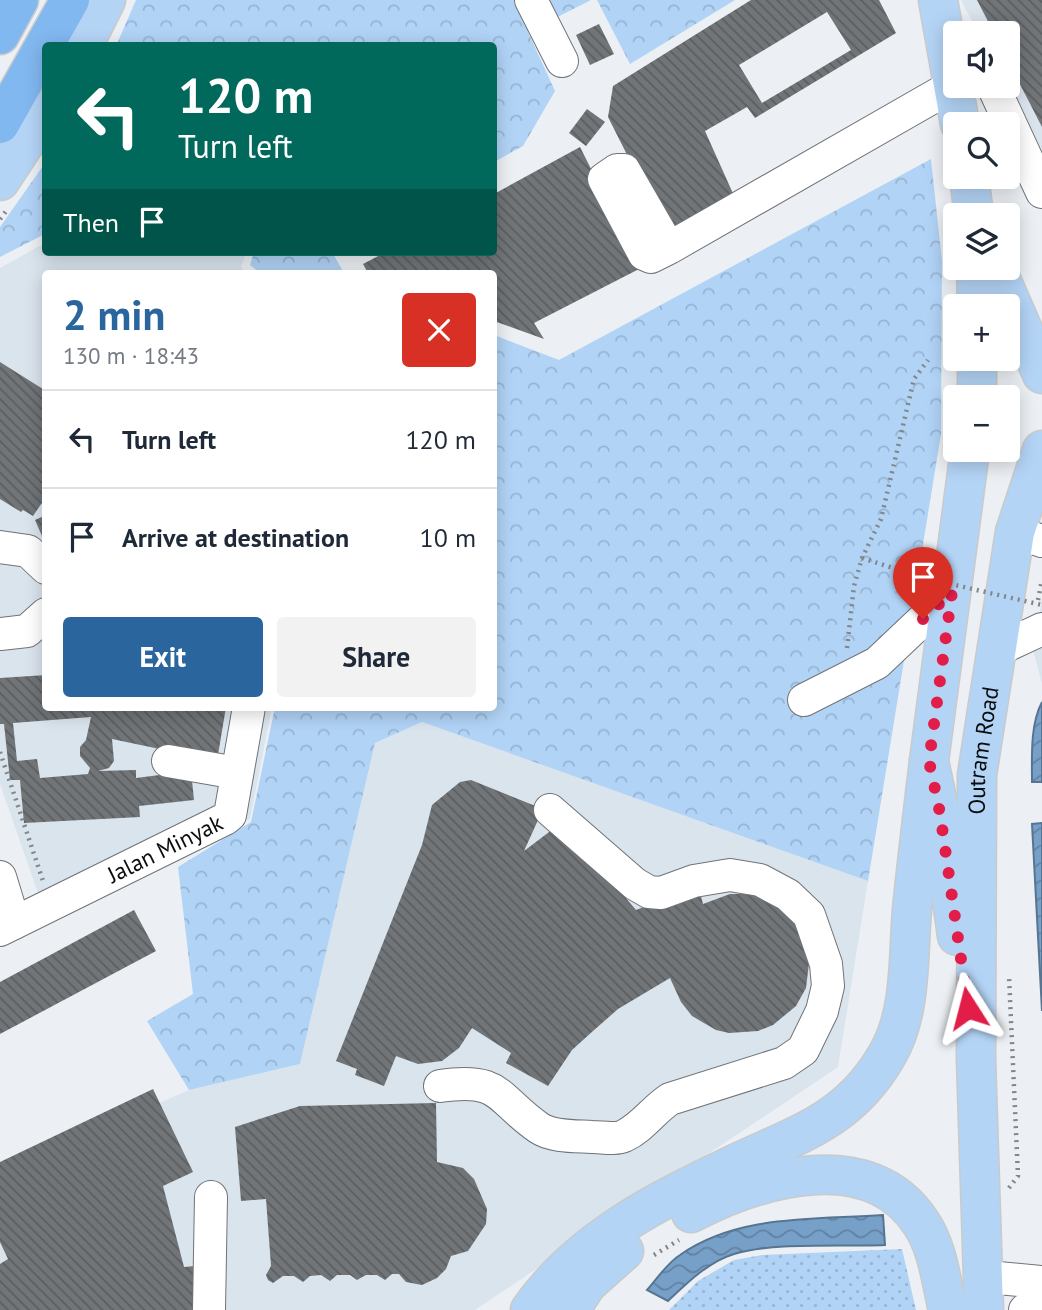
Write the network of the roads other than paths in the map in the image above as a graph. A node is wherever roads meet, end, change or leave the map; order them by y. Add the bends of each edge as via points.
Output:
1 (19, 0) edge
2 (70, 0) edge
3 (106, 0) edge
4 (531, 0) edge
5 (939, 0) edge
6 (947, 0) edge
7 (958, 21) edge
8 (943, 23) edge
9 (0, 35) edge
10 (46, 42) edge
11 (85, 42) edge
12 (42, 50) edge
13 (562, 61) dead end
14 (943, 91) edge
15 (999, 98) edge
16 (42, 117) edge
17 (0, 124) edge
18 (0, 181) edge
19 (1042, 192) edge
20 (669, 248) dead end
21 (1001, 280) edge
22 (1042, 374) edge
23 (1042, 450) edge
24 (967, 462) edge
25 (1028, 537) edge
26 (0, 547) edge
27 (42, 564) edge
28 (941, 586) junction
29 (42, 618) edge
30 (1042, 629) edge
31 (0, 634) edge
32 (995, 651) junction
33 (804, 700) dead end
34 (248, 711) edge
35 (168, 761) dead end
36 (929, 761) junction
37 (237, 773) junction
38 (550, 810) dead end
39 (0, 877) edge
40 (7, 926) edge
41 (976, 1059) junction
42 (440, 1086) dead end
43 (211, 1197) dead end
44 (599, 1255) junction
45 (1042, 1282) edge
46 (984, 1292) edge
47 (209, 1310) edge
48 (530, 1310) edge
49 (570, 1310) edge
50 (948, 1310) edge
51 (1025, 1310) edge
52 (1035, 1310) edge

1 - 9 highway
2 - 10 highway
3 - 11 main road
4 - 13 street
5 - 8 main road
6 - 7 street
12 - 17 highway
14 - 20 street
15 - 19 street
16 - 18 main road
21 - 22 main road
23 - 25 main road, Outram Road
24 - 28 main road, Outram Road
25 - 32 main road, Outram Road
26 - 27 street via 29,551
28 - 33 street via 877,663
28 - 36 main road, Outram Road
29 - 31 street via 27,632
30 - 32 street
32 - 41 main road, Outram Road via 977,775
34 - 37 street, Jalan Minyak
35 - 37 street
36 - 41 main road, Outram Road
36 - 44 main road via 903,1014 888,1054 851,1099 819,1127 621,1222
37 - 40 street, Jalan Minyak via 230,815 220,823
38 - 42 street via 649,892 730,875 760,880 788,895 808,915 819,940 828,986 822,1011 803,1050 784,1063 670,1099 643,1125 620,1138 540,1129 500,1093 470,1082
39 - 40 street
41 - 46 main road, Outram Road
43 - 47 street
44 - 48 main road via 549,1283
44 - 49 main road
44 - 50 main road via 629,1246 711,1203 757,1185 785,1177 851,1177 900,1199 921,1223 934,1249
45 - 46 street via 998,1279
51 - 52 street

